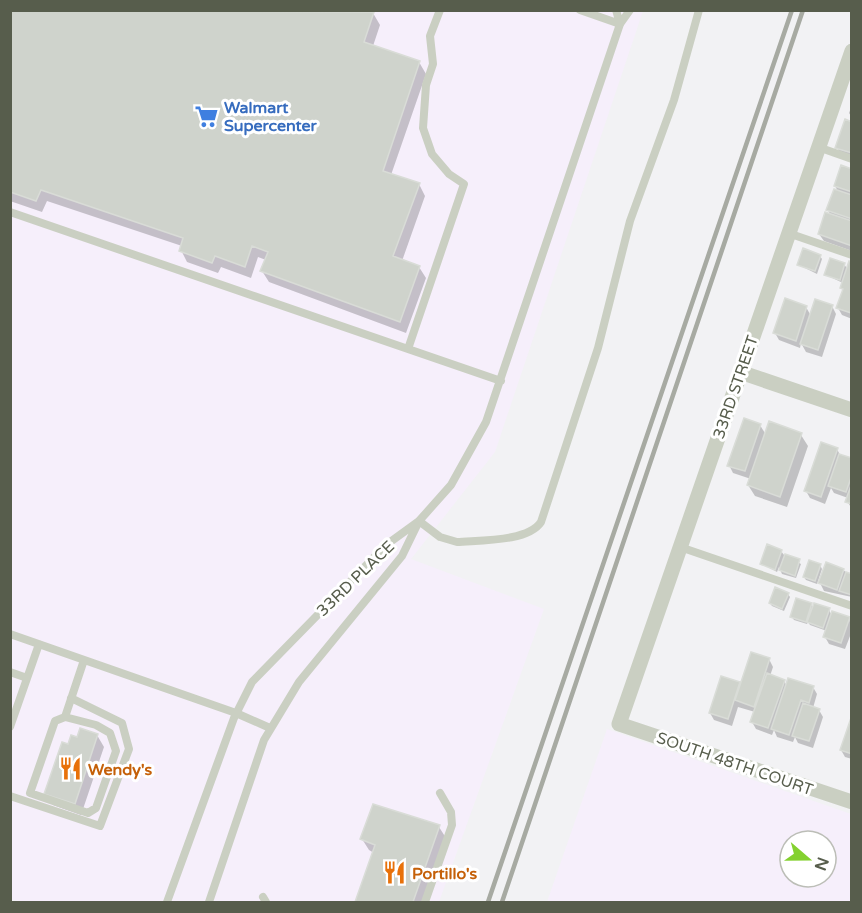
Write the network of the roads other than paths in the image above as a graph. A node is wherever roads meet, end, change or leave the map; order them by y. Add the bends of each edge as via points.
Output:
1 (440, 10) edge
2 (580, 10) edge
3 (616, 10) edge
4 (630, 10) edge
5 (699, 10) edge
6 (620, 24) junction
7 (852, 51) edge
8 (818, 147) junction
9 (852, 159) edge
10 (10, 212) edge
11 (788, 233) junction
12 (852, 255) edge
13 (408, 349) junction
14 (740, 372) junction
15 (501, 381) junction
16 (852, 410) edge
17 (419, 521) junction
18 (680, 547) junction
19 (852, 606) edge
20 (10, 634) edge
21 (39, 644) junction
22 (84, 660) junction
23 (10, 672) edge
24 (27, 678) junction
25 (71, 698) junction
26 (236, 713) junction
27 (65, 717) junction
28 (619, 724) joint
29 (10, 727) edge
30 (270, 728) junction
31 (440, 793) dead end
32 (10, 796) edge
33 (852, 802) edge
34 (167, 903) edge
35 (209, 903) edge
36 (425, 903) edge

1 - 13 lane via 430,36 433,64 426,85 423,128 432,153 449,174 464,184
2 - 6 lane
3 - 6 lane
4 - 6 lane
5 - 17 lane via 674,100 630,221 598,348 541,522 537,529 523,535 457,542 440,537
6 - 15 lane
7 - 8 street, 33RD STREET
8 - 9 lane
8 - 11 street, 33RD STREET
10 - 13 lane
11 - 12 lane
11 - 14 street, 33RD STREET
13 - 15 lane
14 - 16 street
14 - 18 street, 33RD STREET
15 - 17 lane via 486,422 452,485
17 - 26 lane, 33RD PLACE via 386,545 252,682
17 - 30 lane, 33RD PLACE via 402,556 299,682
18 - 19 lane
18 - 28 street, 33RD STREET
20 - 21 lane
21 - 22 lane
21 - 24 lane
22 - 25 lane
22 - 26 lane
23 - 24 lane
24 - 29 lane
25 - 27 lane
25 - 32 lane via 122,723 129,749 100,826
26 - 30 lane
26 - 34 lane, 33RD PLACE
27 - 27 lane via 55,721 30,793 88,813 96,808 116,751 110,733 96,724
28 - 33 street, SOUTH 48TH COURT
30 - 35 lane, 33RD PLACE
31 - 36 lane via 451,812 452,825

